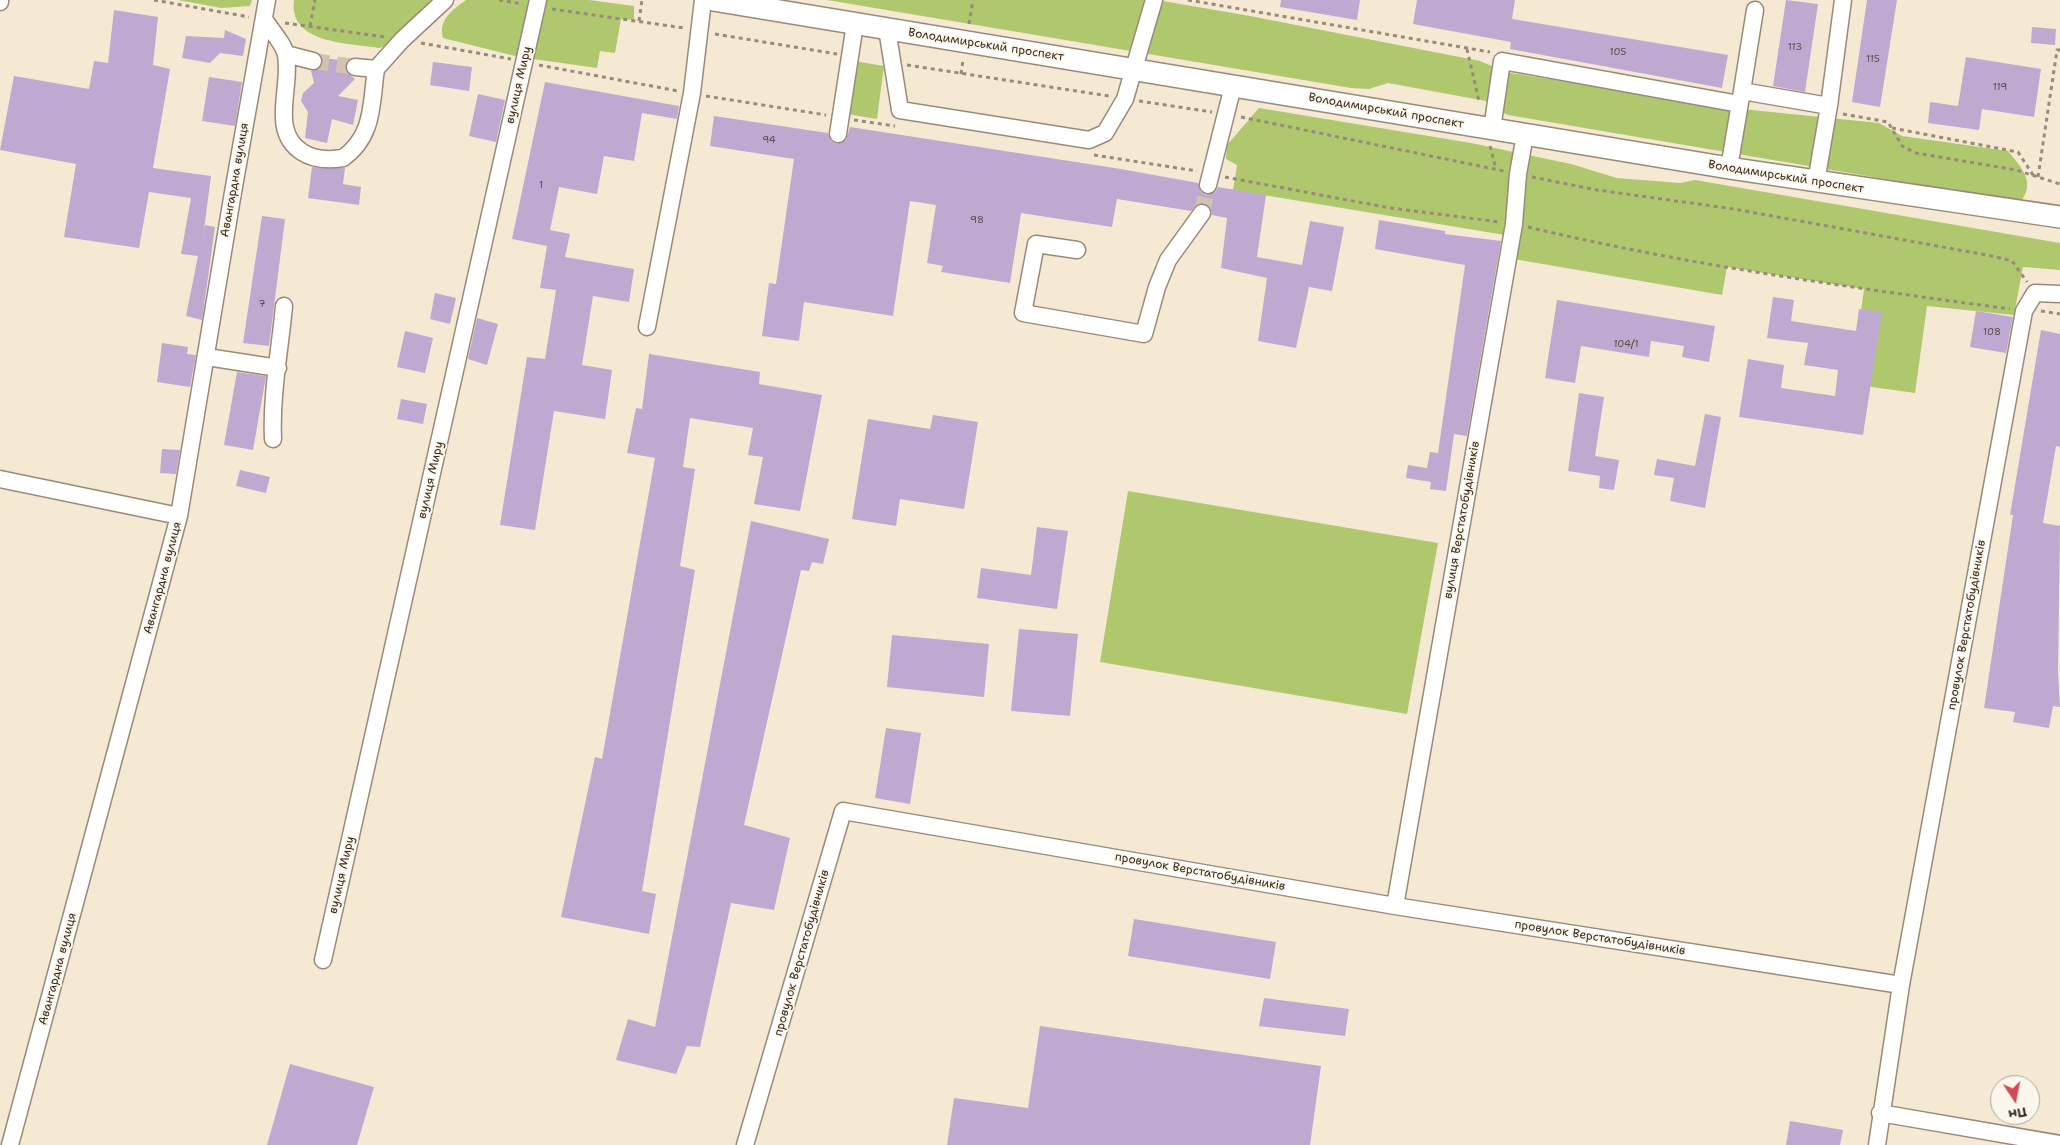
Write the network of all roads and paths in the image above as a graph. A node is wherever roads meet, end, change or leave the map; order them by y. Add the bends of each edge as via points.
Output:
1 (154, 0) edge
2 (267, 0) edge
3 (314, 0) edge
4 (445, 0) edge
5 (499, 0) edge
6 (642, 0) edge
7 (704, 0) edge
8 (713, 0) edge
9 (1154, 0) edge
10 (1843, 0) edge
11 (537, 3) edge
12 (764, 4) edge
13 (1755, 10) dead end
14 (264, 19) junction
15 (639, 21) junction
16 (855, 24) junction
17 (310, 26) junction
18 (887, 29) junction
19 (699, 31) junction
20 (402, 40) junction
21 (2060, 50) edge
22 (286, 54) junction
23 (850, 56) junction
24 (313, 61) tunnel mouth
25 (525, 62) junction
26 (892, 63) junction
27 (354, 67) tunnel mouth
28 (376, 69) junction
29 (1133, 69) junction
30 (1233, 86) junction
31 (692, 93) junction
32 (1125, 98) junction
33 (1741, 98) junction
34 (1829, 106) junction
35 (1227, 115) junction
36 (841, 118) junction
37 (899, 127) dead end
38 (1892, 128) dead end
39 (1492, 129) junction
40 (838, 134) dead end
41 (1525, 135) junction
42 (1090, 155) dead end
43 (1729, 168) junction
44 (1518, 174) junction
45 (2033, 175) dead end
46 (2038, 177) dead end
47 (1209, 179) junction
48 (1816, 182) junction
49 (1202, 213) tunnel mouth
50 (2060, 217) edge
51 (1514, 224) junction
52 (1077, 250) dead end
53 (2060, 294) edge
54 (2033, 295) junction
55 (284, 306) dead end
56 (2024, 311) junction
57 (2042, 312) junction
58 (2060, 314) edge
59 (648, 327) dead end
60 (207, 357) junction
61 (278, 368) junction
62 (272, 439) dead end
63 (0, 479) edge
64 (179, 516) junction
65 (1395, 906) junction
66 (323, 960) dead end
67 (1901, 985) junction
68 (1880, 1113) junction
69 (2060, 1144) edge
70 (10, 1145) edge
71 (745, 1145) edge
72 (1877, 1145) edge

1 - 14 path
2 - 14 street, Авангардна вулиця
3 - 17 path
4 - 20 street
5 - 11 path
6 - 15 path
7 - 19 street
8 - 12 main road, Володимирський проспект
9 - 29 street
10 - 34 street
11 - 15 path
11 - 25 street, вулиця Миру
12 - 16 main road, Володимирський проспект
13 - 33 street
14 - 17 path
14 - 22 street
14 - 60 street, Авангардна вулиця
15 - 19 path
16 - 18 main road, Володимирський проспект
16 - 23 street
17 - 20 path
18 - 26 street
18 - 29 main road, Володимирський проспект
19 - 23 path
19 - 31 street
20 - 25 path
20 - 28 street
21 - 46 path via 2057,50
22 - 24 street
22 - 28 street via 285,128 297,149 319,159 343,158 360,142 367,130
23 - 36 street
25 - 31 path
25 - 66 street, вулиця Миру
26 - 32 path
26 - 32 street via 900,110 1089,140 1105,134
27 - 28 street
29 - 30 main road, Володимирський проспект
29 - 32 street
30 - 35 street
30 - 39 main road, Володимирський проспект
31 - 36 path
31 - 59 street
32 - 35 path
33 - 34 street
33 - 39 street via 1502,61
33 - 43 street
34 - 48 street
35 - 44 path
35 - 47 street
36 - 37 path
36 - 40 street
38 - 45 path via 2018,152
39 - 41 main road, Володимирський проспект
41 - 43 main road, Володимирський проспект
41 - 44 street, вулиця Верстатобудівників
42 - 47 path
43 - 48 main road, Володимирський проспект
44 - 51 street, вулиця Верстатобудівників
44 - 54 path via 1992,256 2012,261
47 - 51 path
48 - 50 main road, Володимирський проспект
49 - 52 street via 1168,260 1144,334 1022,313 1036,244
51 - 56 path via 1609,246 1819,283
51 - 65 street, вулиця Верстатобудівників
53 - 54 street
54 - 56 street, провулок Верстатобудівників
54 - 57 path
55 - 61 street
56 - 57 path
56 - 67 street, провулок Верстатобудівників
57 - 58 path
60 - 61 street
60 - 64 street, Авангардна вулиця
61 - 62 street via 272,409
63 - 64 street
64 - 70 street, Авангардна вулиця
65 - 67 street, провулок Верстатобудівників
65 - 71 street, провулок Верстатобудівників via 843,811
67 - 68 street, провулок Верстатобудівників
68 - 69 street
68 - 72 street, провулок Верстатобудівників

